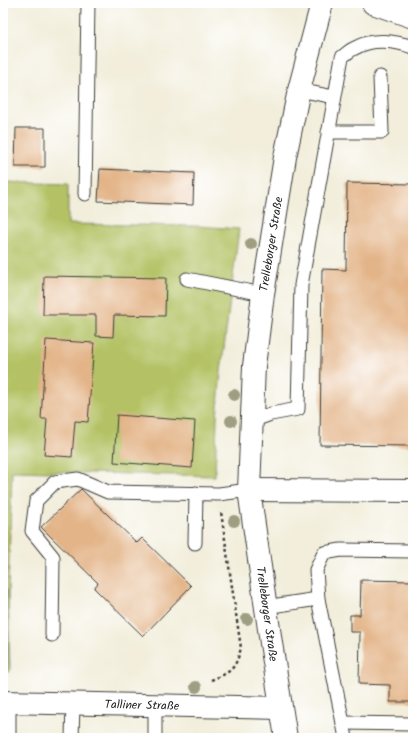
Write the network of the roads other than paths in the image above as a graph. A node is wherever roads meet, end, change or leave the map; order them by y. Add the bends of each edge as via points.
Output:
1 (88, 3) edge
2 (322, 3) edge
3 (373, 3) edge
4 (413, 17) edge
5 (413, 47) edge
6 (380, 77) dead end
7 (299, 90) junction
8 (334, 97) junction
9 (328, 132) junction
10 (85, 194) dead end
11 (187, 279) dead end
12 (262, 294) junction
13 (252, 420) junction
14 (249, 490) junction
15 (413, 491) edge
16 (196, 493) junction
17 (195, 543) dead end
18 (413, 551) edge
19 (318, 599) junction
20 (265, 607) junction
21 (52, 635) dead end
22 (6, 702) edge
23 (73, 704) junction
24 (155, 705) junction
25 (280, 708) junction
26 (343, 723) junction
27 (413, 724) edge
28 (9, 738) edge
29 (72, 738) edge
30 (155, 738) edge
31 (286, 738) edge
32 (346, 738) edge

1 - 10 lane
2 - 7 street, Trelleborger Straße
3 - 4 street
5 - 8 lane via 390,41 369,43 355,48 342,57
6 - 9 lane via 382,132
7 - 8 lane
7 - 12 street, Trelleborger Straße
8 - 9 lane
9 - 13 lane via 301,285 298,409
11 - 12 lane
12 - 13 street, Trelleborger Straße via 254,366
13 - 14 street, Trelleborger Straße
14 - 15 street
14 - 16 lane via 219,494
14 - 20 street, Trelleborger Straße
16 - 17 lane
16 - 21 lane via 108,492 78,479 55,482 36,501 32,531 53,558
18 - 19 lane via 341,550 324,553 316,570
19 - 20 lane
19 - 26 lane
20 - 25 street, Trelleborger Straße
22 - 23 street, Talliner Straße
22 - 28 lane
23 - 24 street, Talliner Straße
23 - 29 lane
24 - 25 street, Talliner Straße
24 - 30 lane
25 - 31 street, Trelleborger Straße
26 - 27 lane
26 - 32 lane

